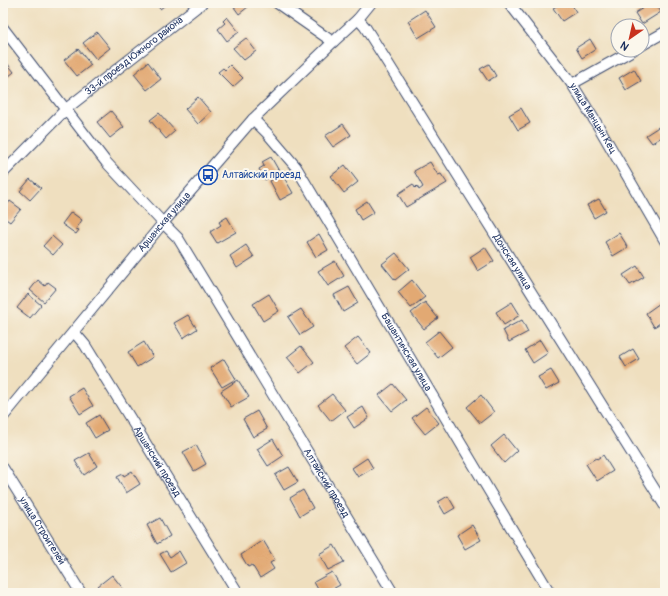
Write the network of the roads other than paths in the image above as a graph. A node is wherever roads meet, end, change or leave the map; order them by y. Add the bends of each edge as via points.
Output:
1 (202, 3) edge
2 (277, 3) edge
3 (371, 3) edge
4 (509, 3) edge
5 (358, 19) junction
6 (3, 28) edge
7 (665, 32) edge
8 (650, 40) edge
9 (333, 42) junction
10 (619, 58) edge
11 (572, 84) junction
12 (66, 109) junction
13 (253, 119) junction
14 (3, 173) edge
15 (163, 223) junction
16 (665, 241) edge
17 (74, 332) junction
18 (3, 417) edge
19 (3, 468) edge
20 (665, 506) edge
21 (81, 593) edge
22 (238, 593) edge
23 (393, 593) edge
24 (550, 593) edge

1 - 12 street, 33-й проезд Южного района
2 - 9 street
3 - 5 street, Аршанская улица
4 - 11 street, улица Манцын Кец
5 - 9 street, Аршанская улица
5 - 20 street, Донская улица
6 - 12 street, Алтайский проезд
7 - 8 street
9 - 13 street, Аршанская улица
10 - 11 street
11 - 16 street, улица Манцын Кец
12 - 14 street, 33-й проезд Южного района
12 - 15 street, Алтайский проезд via 106,162
13 - 15 street, Аршанская улица
13 - 24 street, Башантинская улица via 296,167
15 - 17 street, Аршанская улица
15 - 23 street, Алтайский проезд via 178,238
17 - 18 street, Аршанская улица
17 - 22 street, Аршанский проезд via 85,345
19 - 21 street, улица Строителей

